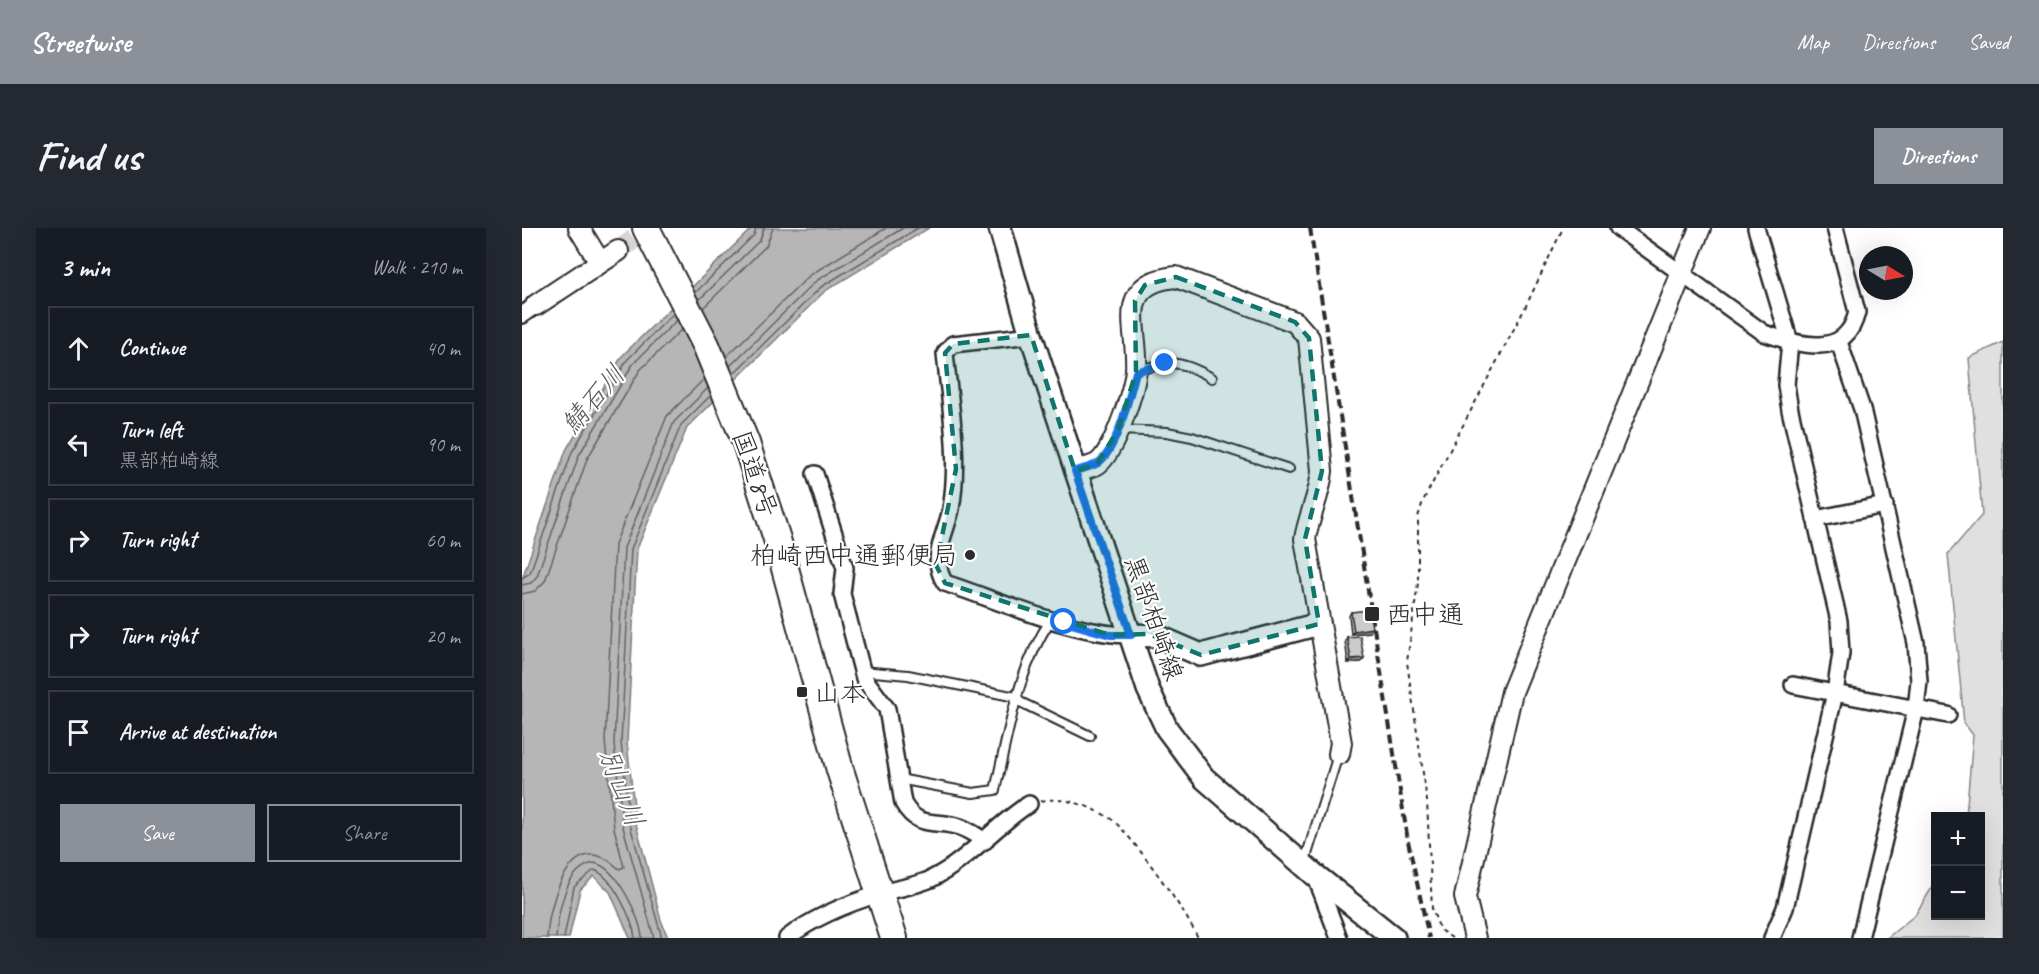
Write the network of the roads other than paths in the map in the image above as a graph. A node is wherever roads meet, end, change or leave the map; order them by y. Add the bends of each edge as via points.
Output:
1 (579, 228) edge
2 (646, 228) edge
3 (1000, 228) edge
4 (1619, 228) edge
5 (1700, 228) edge
6 (1756, 228) edge
7 (1835, 228) edge
8 (618, 250) tunnel mouth
9 (599, 261) junction
10 (1682, 273) junction
11 (529, 310) edge
12 (1031, 335) junction
13 (1790, 342) junction
14 (1839, 342) junction
15 (1136, 372) junction
16 (1212, 378) dead end
17 (1118, 430) junction
18 (1289, 469) dead end
19 (1075, 471) junction
20 (815, 474) dead end
21 (1885, 505) junction
22 (1815, 519) junction
23 (1052, 618) junction
24 (1319, 624) junction
25 (1131, 635) junction
26 (862, 671) junction
27 (1793, 685) dead end
28 (1835, 693) junction
29 (1016, 697) junction
30 (1916, 709) junction
31 (1948, 715) dead end
32 (1090, 736) dead end
33 (1339, 754) joint
34 (899, 779) junction
35 (1029, 804) road end
36 (985, 841) junction
37 (1309, 870) junction
38 (880, 893) junction
39 (788, 938) edge
40 (894, 938) edge
41 (1339, 938) edge
42 (1394, 938) edge
43 (1475, 938) edge
44 (1772, 938) edge
45 (1860, 938) edge

1 - 9 street
2 - 38 highway, 国道8号 via 706,345 746,443 777,539 840,770
3 - 12 main road, 黒部柏崎線
4 - 10 street
5 - 10 street
6 - 13 street
7 - 14 street via 1857,312 1854,326
8 - 9 street
9 - 11 street
10 - 13 street via 1764,333
10 - 43 street via 1512,692 1465,897
12 - 19 main road, 黒部柏崎線
12 - 23 street via 953,344 945,353 956,469 951,509 936,565 945,583
13 - 14 street
13 - 22 street via 1786,385
14 - 21 street via 1862,409
15 - 16 lane via 1165,363 1182,363
15 - 17 street
15 - 24 street via 1132,312 1145,285 1161,278 1176,277 1295,322 1304,329 1309,338 1322,471 1320,492 1305,539
17 - 18 lane via 1192,437
17 - 19 street via 1105,457
19 - 25 main road, 黒部柏崎線
20 - 26 street via 845,568 842,594
21 - 22 street
21 - 30 street via 1916,643
22 - 28 street via 1839,621 1841,653
23 - 25 street via 1110,635
23 - 29 lane via 1030,652
24 - 25 main road via 1201,655 1157,636
24 - 33 street via 1341,743
25 - 37 main road, 黒部柏崎線 via 1148,689 1175,741 1204,778
26 - 29 lane via 928,679
26 - 34 street via 887,709
27 - 28 street
28 - 30 street
28 - 44 street via 1785,908
29 - 32 lane
29 - 34 lane via 995,790 973,793
30 - 31 street
30 - 45 street
33 - 37 lane
34 - 36 street via 903,803 910,815 923,822 960,827
35 - 36 street via 1010,816
36 - 38 street via 929,880
37 - 41 street
37 - 42 main road, 黒部柏崎線
38 - 39 street via 827,913
38 - 40 highway, 国道8号

